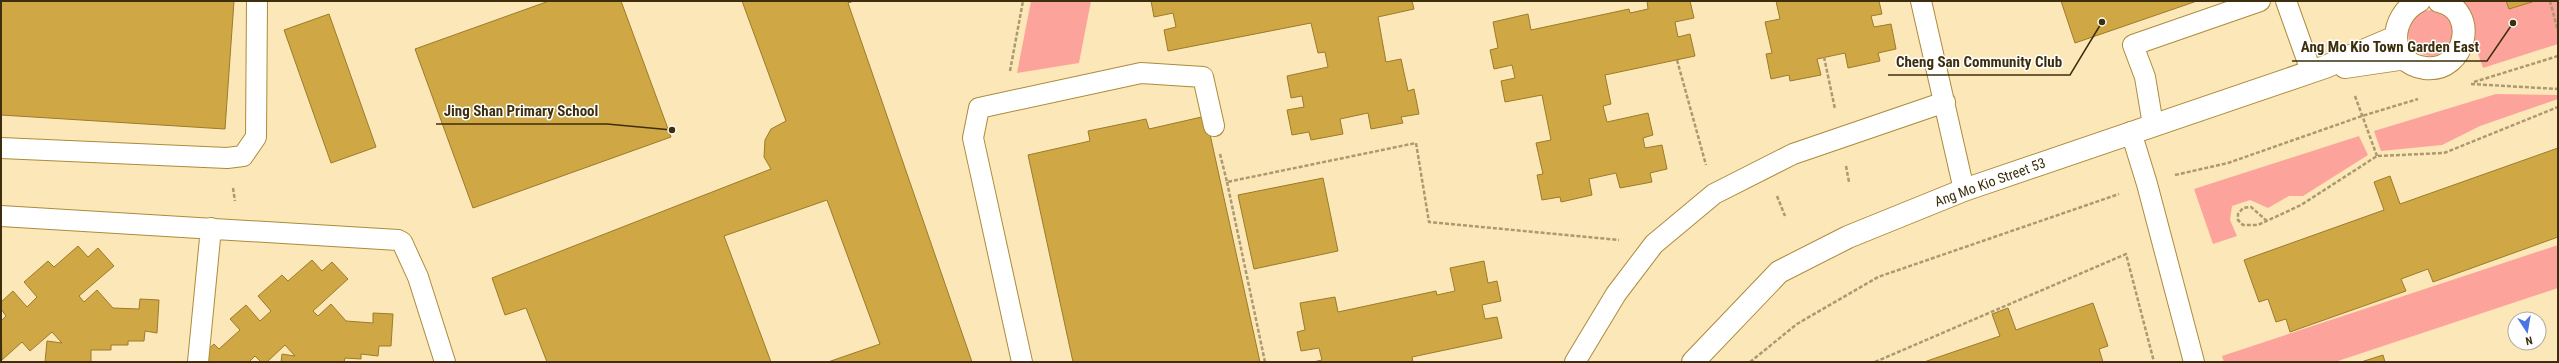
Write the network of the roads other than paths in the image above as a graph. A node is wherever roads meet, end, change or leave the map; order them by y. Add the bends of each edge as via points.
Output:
1 (256, 1) edge
2 (1921, 1) edge
3 (2260, 1) edge
4 (2286, 1) edge
5 (2419, 1) edge
6 (2448, 3) edge
7 (2396, 37) junction
8 (2406, 58) junction
9 (2318, 69) junction
10 (1945, 102) junction
11 (2153, 124) junction
12 (1214, 126) road end
13 (2130, 132) junction
14 (1, 148) edge
15 (1964, 190) junction
16 (1, 216) edge
17 (211, 228) junction
18 (198, 362) edge
19 (444, 362) edge
20 (1022, 362) edge
21 (1575, 362) edge
22 (1693, 362) edge
23 (2194, 362) edge

1 - 14 lane via 256,137 243,156 227,158
2 - 10 lane
3 - 11 lane via 2133,45 2145,77
4 - 9 lane
5 - 7 street via 2409,6 2402,15
6 - 8 street via 2460,16 2464,33 2462,49 2455,58 2441,66 2425,68
7 - 8 street via 2397,45
7 - 9 street, Ang Mo Kio Street 53
8 - 9 street, Ang Mo Kio Street 53
9 - 11 street, Ang Mo Kio Street 53
10 - 15 lane
10 - 21 lane via 1793,154 1714,194 1654,244 1616,294
11 - 13 street, Ang Mo Kio Street 53
12 - 20 lane via 1203,77 1141,73 979,108 973,138
13 - 15 street, Ang Mo Kio Street 53
13 - 23 lane via 2147,184
15 - 22 street, Ang Mo Kio Street 53 via 1848,237 1779,272
16 - 17 lane
17 - 18 lane
17 - 19 lane via 402,242 418,276

